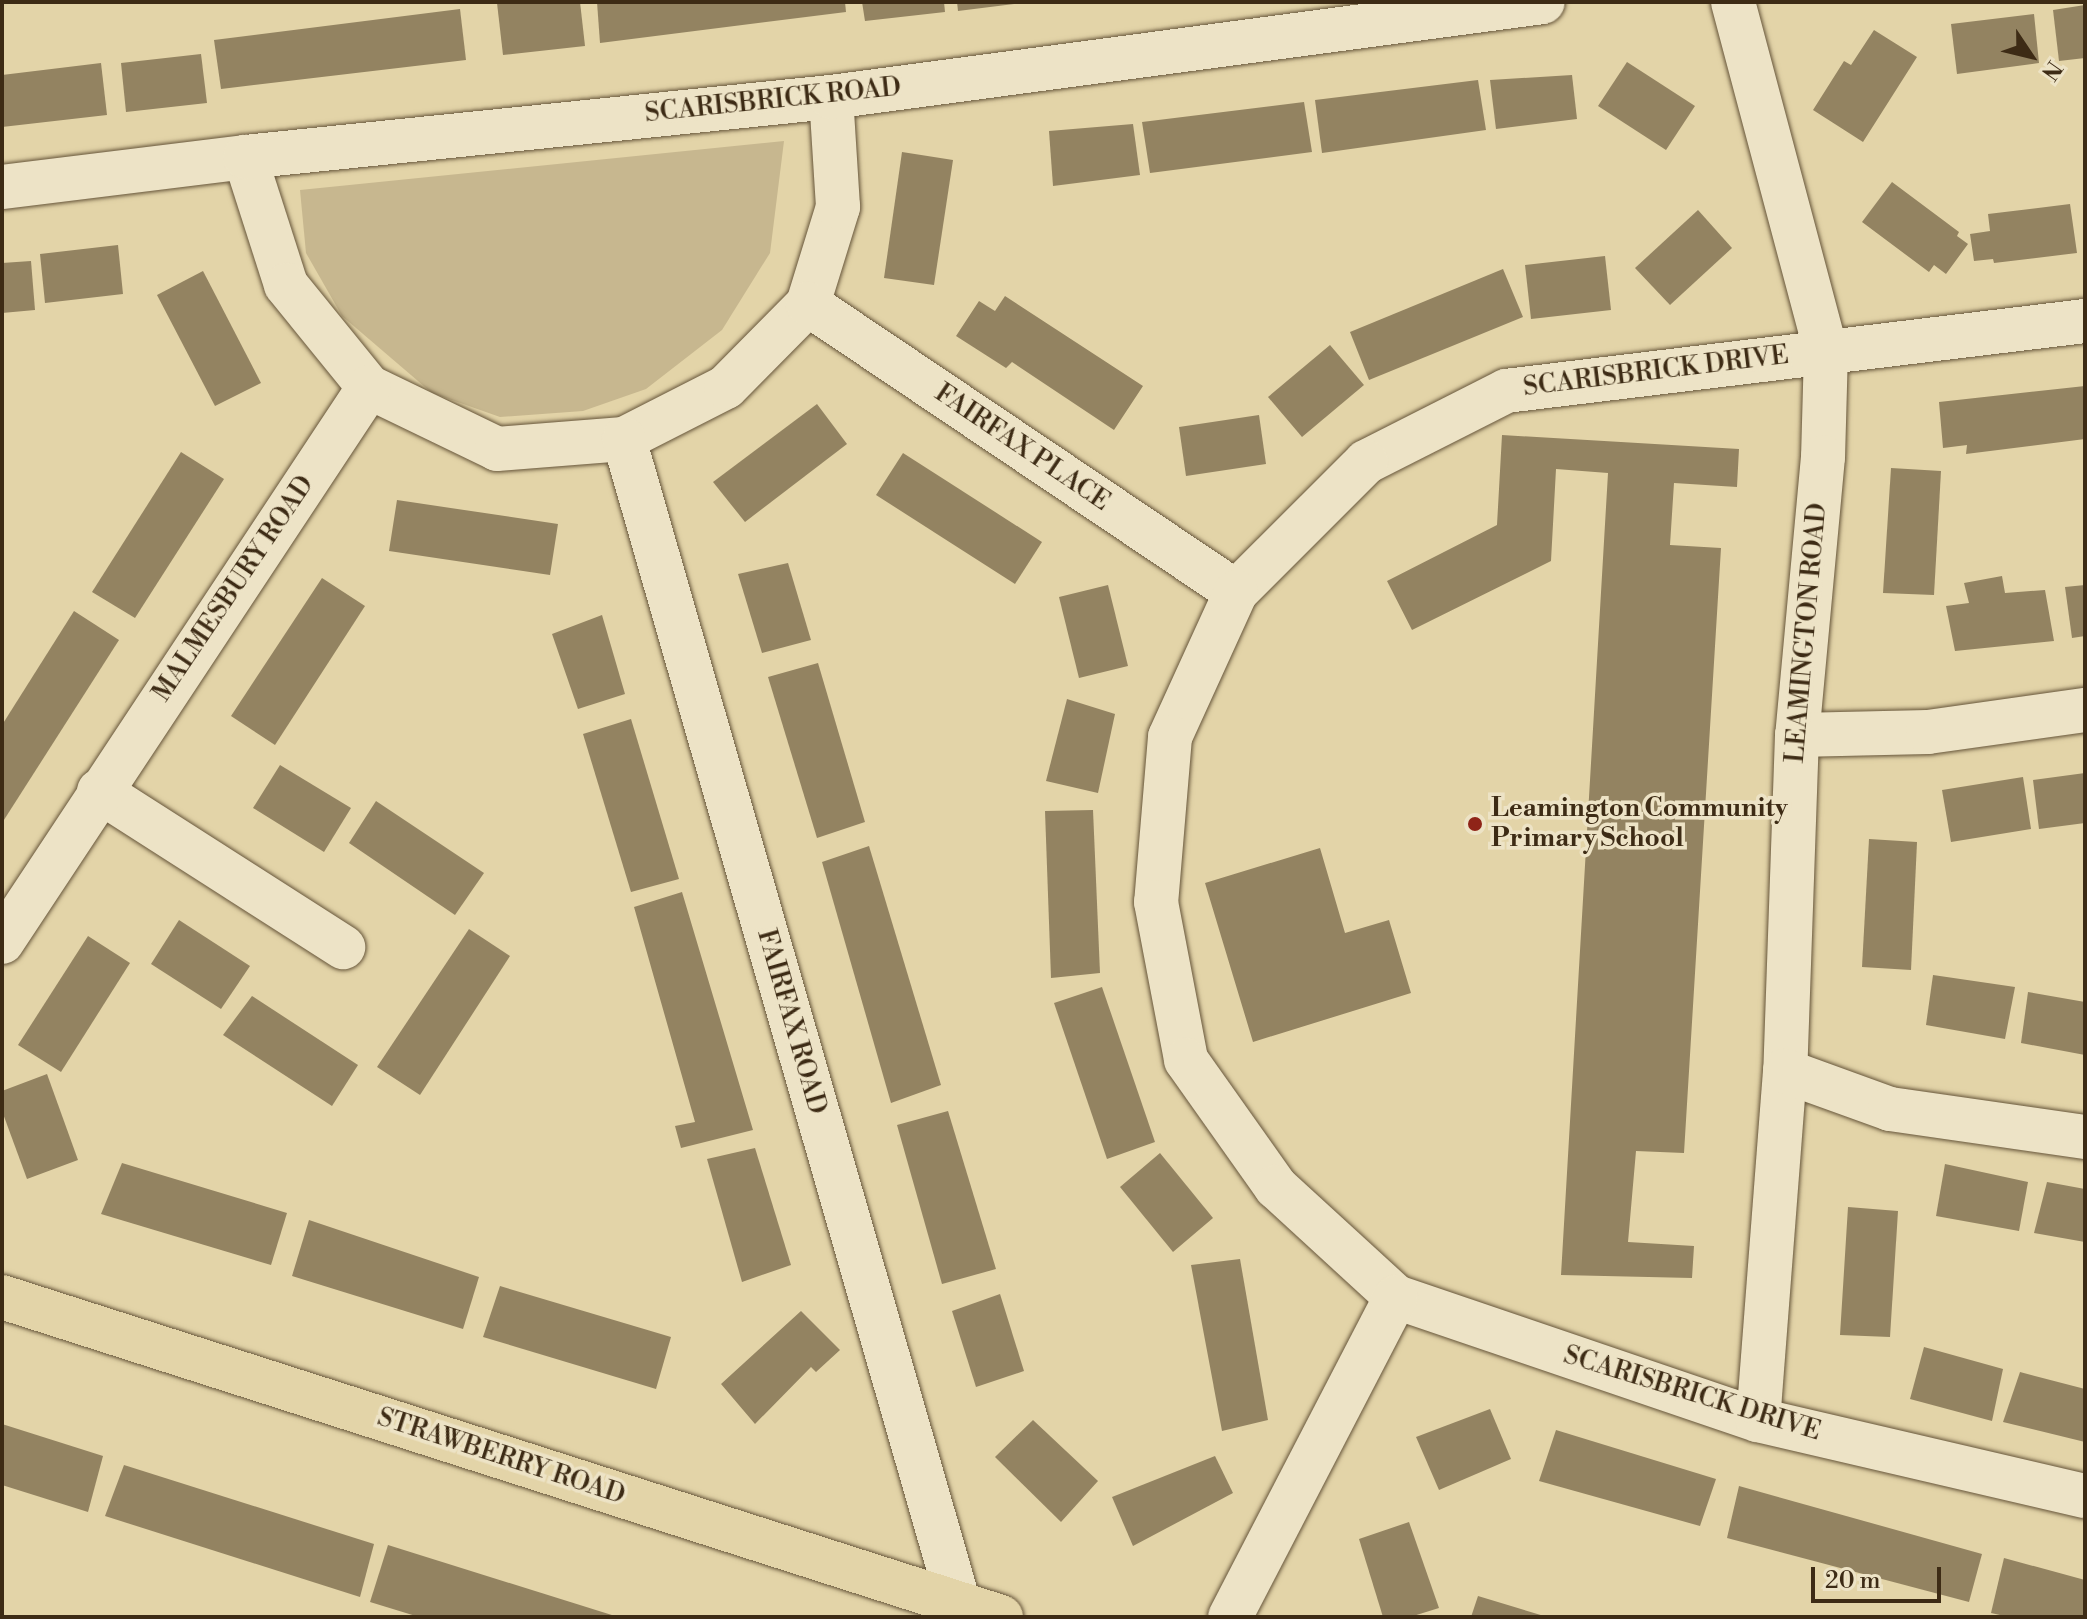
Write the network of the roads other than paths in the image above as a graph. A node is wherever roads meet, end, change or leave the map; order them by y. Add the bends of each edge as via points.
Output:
1 (1543, 2) edge
2 (1733, 2) edge
3 (831, 97) junction
4 (245, 157) junction
5 (2, 187) edge
6 (808, 304) junction
7 (2085, 321) edge
8 (1826, 351) junction
9 (369, 387) junction
10 (624, 439) junction
11 (1236, 592) junction
12 (2085, 710) edge
13 (1797, 735) junction
14 (99, 791) junction
15 (2, 942) edge
16 (343, 947) dead end
17 (1785, 1071) junction
18 (2085, 1137) edge
19 (2, 1297) edge
20 (1396, 1297) junction
21 (1758, 1420) junction
22 (2085, 1496) edge
23 (959, 1604) junction
24 (1001, 1617) edge
25 (1230, 1617) edge

1 - 3 street, SCARISBRICK ROAD
2 - 8 street, LEAMINGTON ROAD
3 - 4 street, SCARISBRICK ROAD
3 - 6 street via 838,207
4 - 5 street, SCARISBRICK ROAD
4 - 9 street via 286,285
6 - 10 street via 726,387
6 - 11 street, FAIRFAX PLACE
7 - 8 street, SCARISBRICK DRIVE
8 - 11 street, SCARISBRICK DRIVE via 1506,391 1366,462
8 - 13 street, LEAMINGTON ROAD via 1823,457
9 - 10 street via 497,449
9 - 14 street, MALMESBURY ROAD
10 - 23 street, FAIRFAX ROAD
11 - 20 street, SCARISBRICK DRIVE via 1170,737 1156,902 1186,1060 1276,1187
12 - 13 street via 1928,732
13 - 17 street, LEAMINGTON ROAD
14 - 15 street, MALMESBURY ROAD
14 - 16 street
17 - 18 street via 1890,1109
17 - 21 street, LEAMINGTON ROAD
19 - 23 main road, STRAWBERRY ROAD
20 - 21 street, SCARISBRICK DRIVE
20 - 25 street
21 - 22 street, SCARISBRICK DRIVE
23 - 24 main road, STRAWBERRY ROAD

